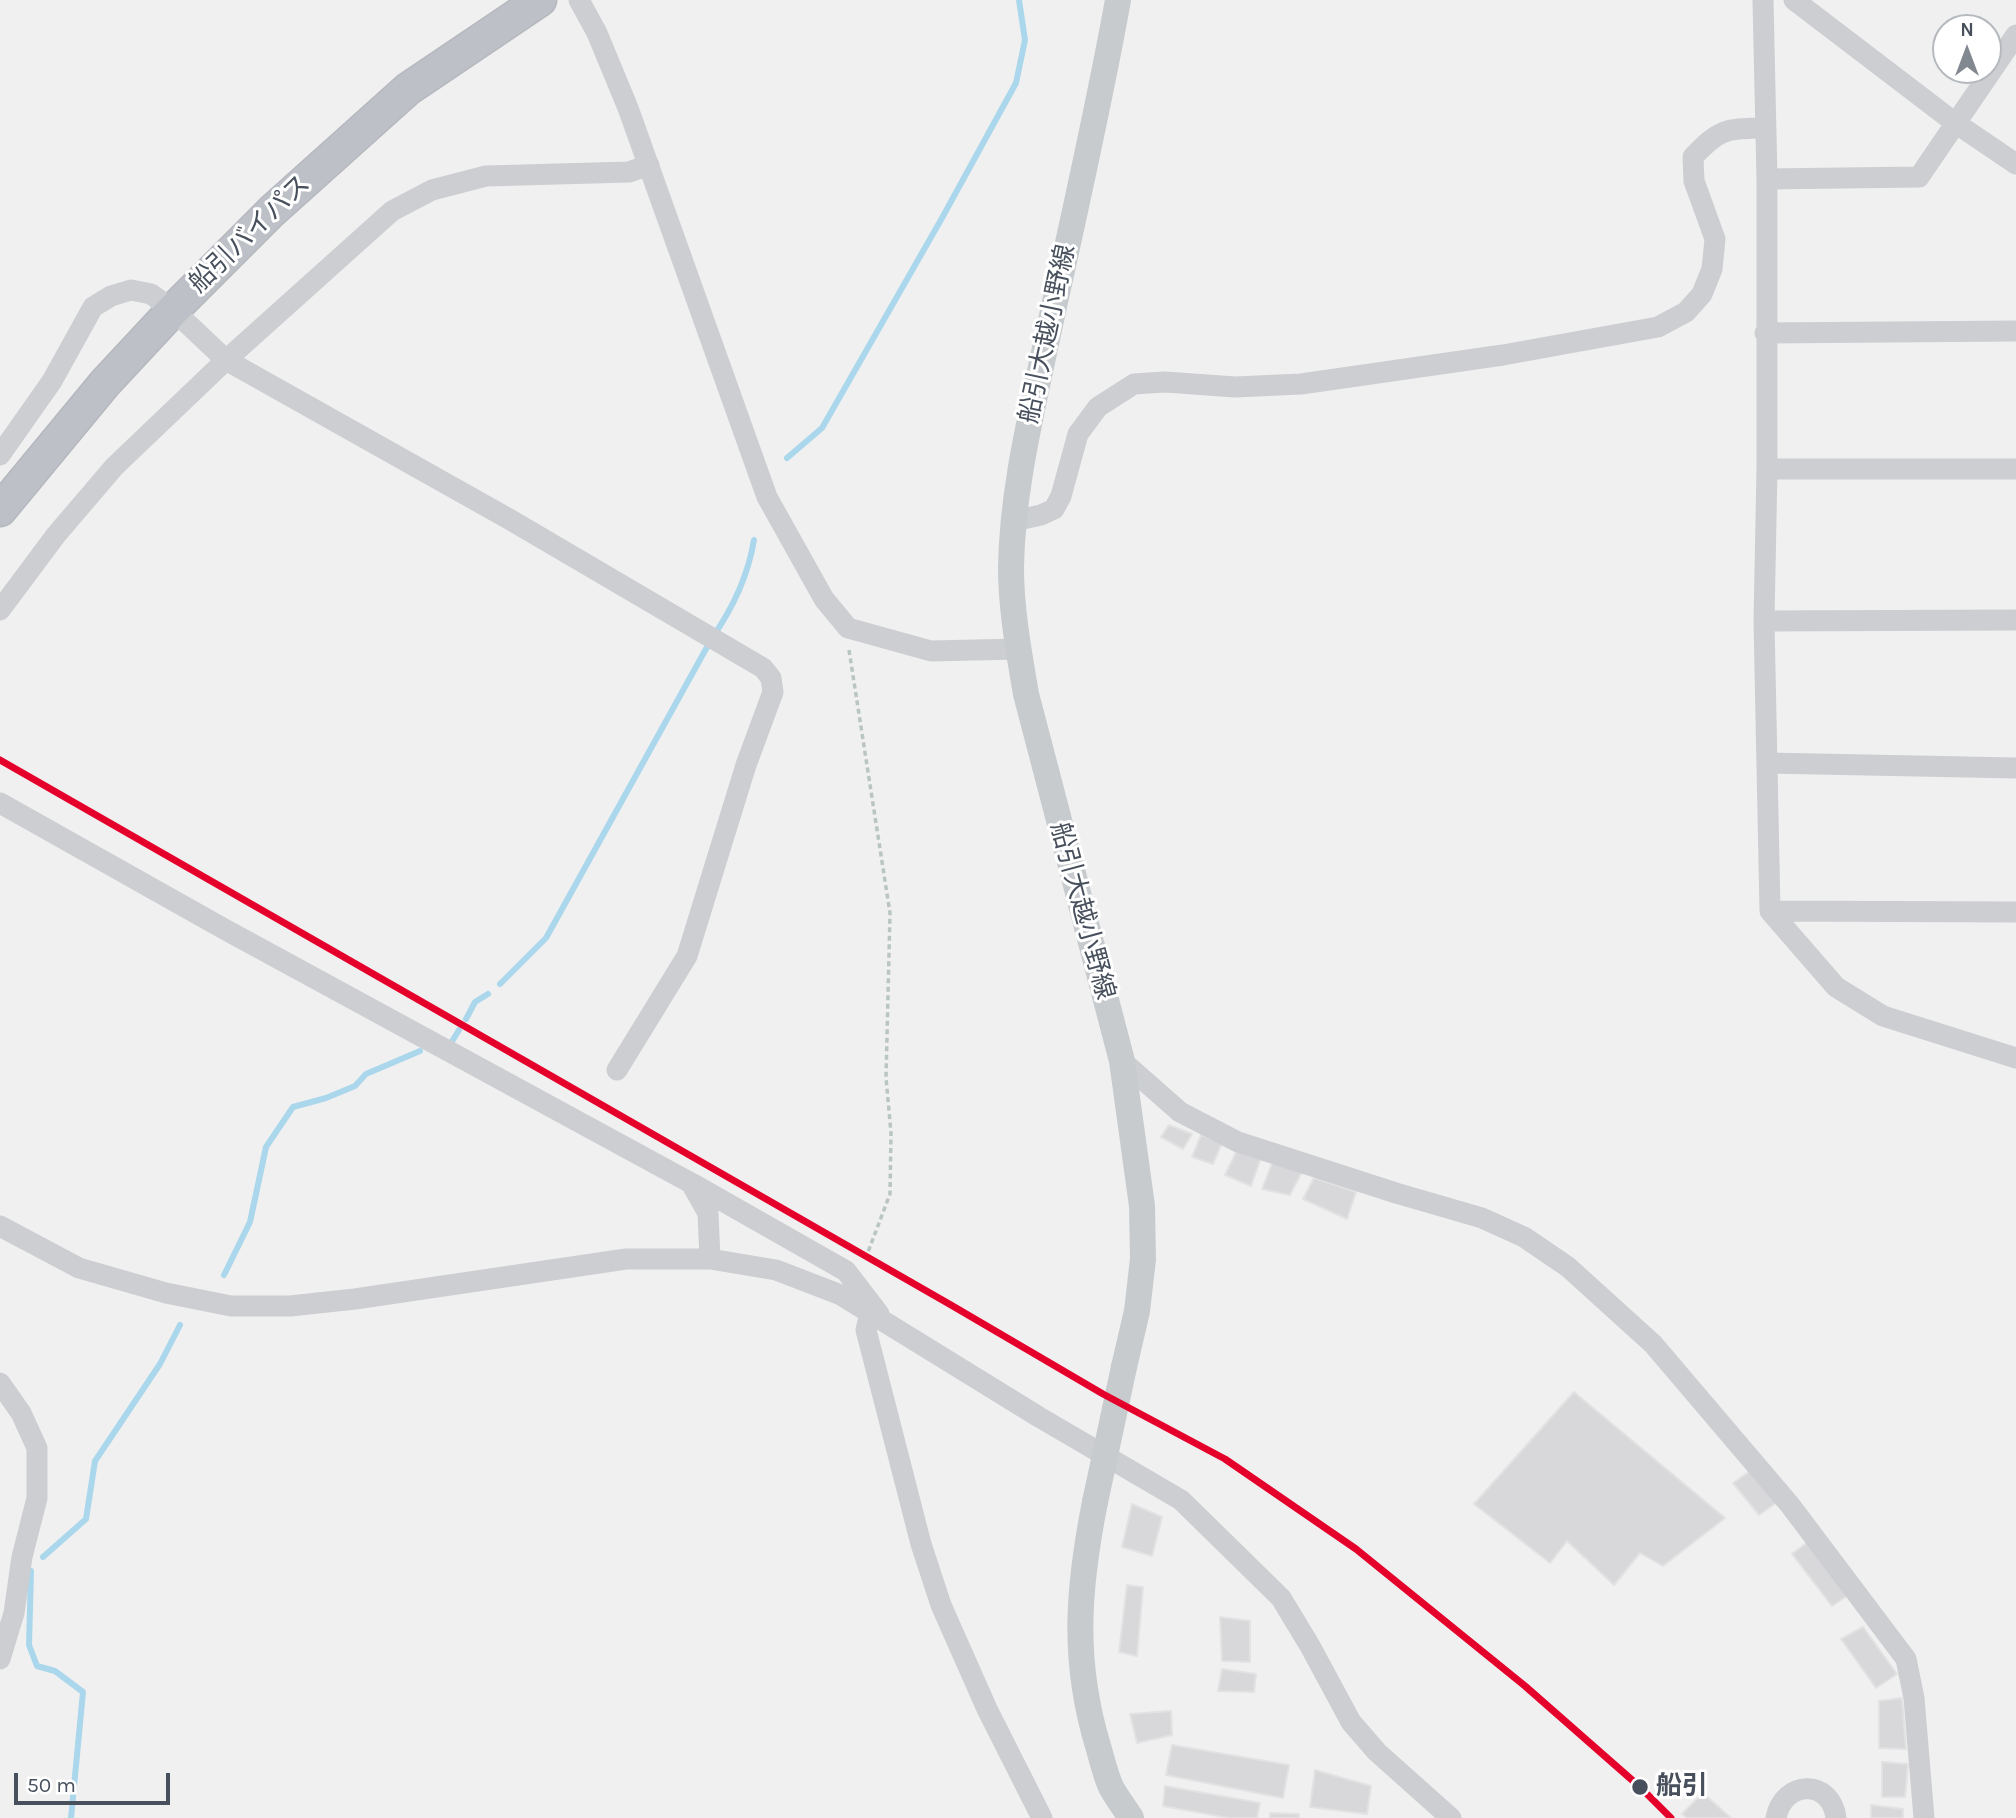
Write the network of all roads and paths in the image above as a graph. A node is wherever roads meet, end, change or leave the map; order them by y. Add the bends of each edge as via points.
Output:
1 (540, 0) edge
2 (579, 0) edge
3 (1118, 0) edge
4 (1763, 0) edge
5 (1794, 0) edge
6 (2016, 34) edge
7 (1954, 122) junction
8 (1764, 128) junction
9 (2016, 164) edge
10 (649, 165) junction
11 (1767, 179) junction
12 (173, 310) junction
13 (2016, 331) edge
14 (1765, 332) junction
15 (226, 360) junction
16 (0, 455) edge
17 (1767, 469) junction
18 (2016, 469) edge
19 (0, 510) edge
20 (1014, 521) junction
21 (0, 610) edge
22 (2016, 620) edge
23 (1764, 621) junction
24 (848, 628) junction
25 (1018, 649) junction
26 (1767, 762) junction
27 (2016, 768) edge
28 (0, 803) edge
29 (1770, 911) junction
30 (2016, 912) edge
31 (2016, 1058) edge
32 (1122, 1060) junction
33 (617, 1070) dead end
34 (691, 1182) junction
35 (0, 1226) edge
36 (710, 1259) junction
37 (855, 1281) junction
38 (877, 1317) junction
39 (0, 1383) edge
40 (0, 1659) edge
41 (1042, 1818) edge
42 (1132, 1818) edge
43 (1451, 1818) edge
44 (1776, 1818) edge
45 (1836, 1818) edge
46 (1924, 1818) edge

1 - 12 highway, 船引バイパス via 408,89 272,211
2 - 10 street via 597,33
3 - 20 main road, 船引大越小野線 via 1027,431
4 - 8 street
5 - 7 street
6 - 7 street
7 - 9 street
7 - 11 street via 1919,177
8 - 11 street
8 - 20 street via 1726,129 1693,157 1694,181 1715,239 1712,269 1702,294 1686,312 1658,327 1301,384 1134,384 1098,407 1079,434 1054,509
10 - 15 street via 629,172 486,176 432,190 392,211
10 - 24 street via 767,498 824,599
11 - 14 street
12 - 15 street
12 - 16 street via 151,294 131,290 93,307 52,381
12 - 19 highway, 船引バイパス via 105,383
13 - 14 street
14 - 17 street
15 - 21 street via 114,467
15 - 33 street via 641,596 763,668 771,678 773,692 687,956
17 - 18 street
17 - 23 street
20 - 25 main road, 船引大越小野線 via 1011,570
22 - 23 street
23 - 26 street
24 - 25 street via 931,651
24 - 37 path via 890,913 886,1078 890,1194
25 - 32 main road, 船引大越小野線
26 - 27 street
26 - 29 street
28 - 34 street
29 - 30 street
29 - 31 street via 1836,987 1883,1016
32 - 42 main road, 船引大越小野線, bridge via 1142,1206 1143,1259 1085,1552 1080,1600 1081,1662 1092,1726 1111,1786
32 - 46 street via 1180,1112 1238,1142 1482,1217 1524,1237 1568,1268 1653,1344 1790,1505 1906,1659 1914,1698
34 - 36 street via 708,1213
34 - 37 street via 846,1271
35 - 36 street via 79,1268 231,1306 355,1299 626,1259
36 - 38 street via 776,1269 841,1295
37 - 38 street
38 - 41 street via 866,1330 941,1605
38 - 43 street via 1181,1500 1281,1598 1351,1722 1377,1752
39 - 40 street via 37,1448 37,1497
44 - 45 street via 1786,1796 1811,1789 1830,1801

